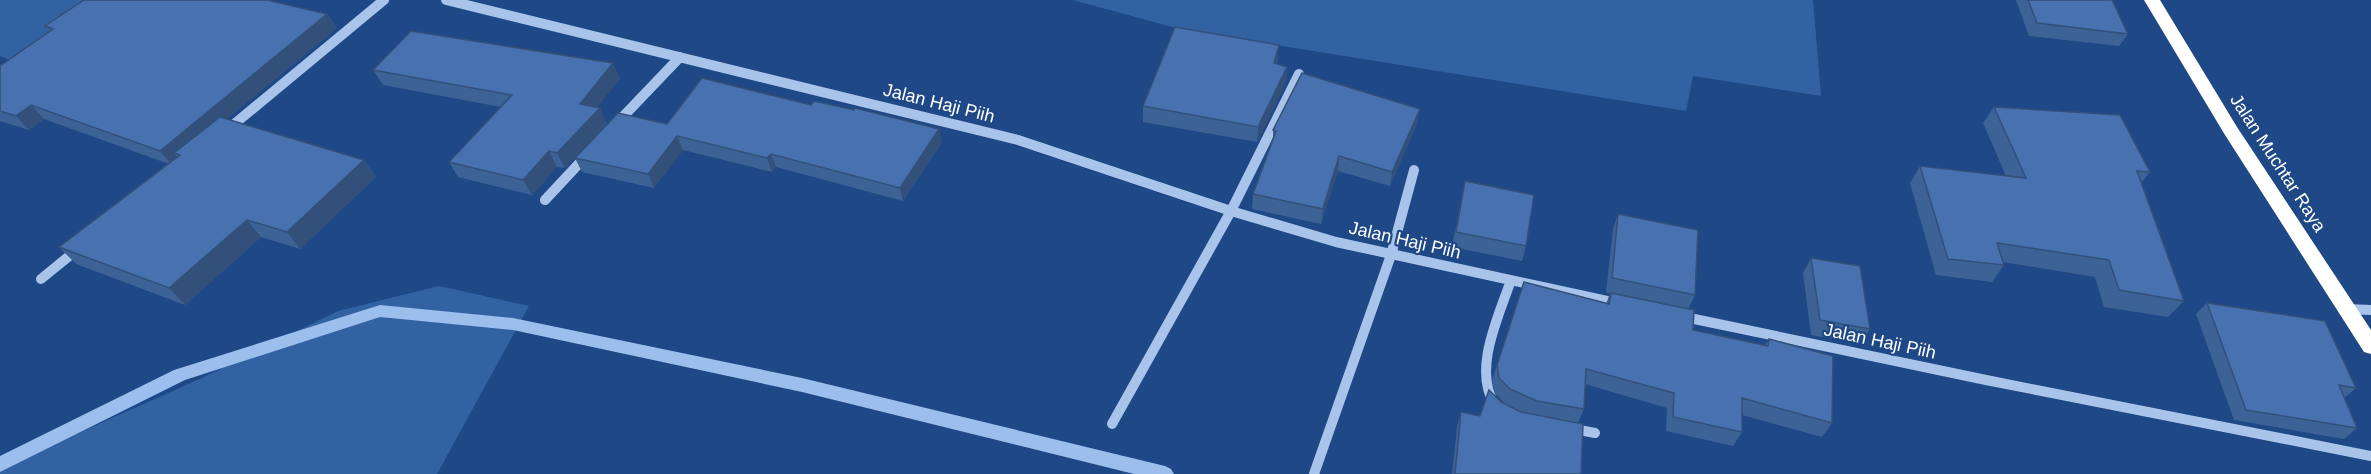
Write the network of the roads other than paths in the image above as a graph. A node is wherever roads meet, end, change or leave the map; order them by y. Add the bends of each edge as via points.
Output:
1 (384, 0) edge
2 (446, 0) edge
3 (2152, 0) edge
4 (680, 57) junction
5 (1299, 74) edge
6 (609, 132) edge
7 (217, 138) edge
8 (593, 149) edge
9 (1414, 170) dead end
10 (545, 200) dead end
11 (1231, 211) junction
12 (87, 242) edge
13 (1391, 255) junction
14 (40, 279) dead end
15 (1511, 280) junction
16 (1637, 307) edge
17 (2347, 309) junction
18 (2371, 310) edge
19 (1670, 314) edge
20 (2371, 346) edge
21 (1502, 411) edge
22 (1113, 424) dead end
23 (1552, 425) edge
24 (1595, 433) dead end
25 (2371, 456) edge
26 (1314, 474) edge

1 - 7 street
2 - 4 street, Jalan Haji Piih
3 - 17 highway, Jalan Muchtar Raya via 2231,131
4 - 6 street
4 - 11 street, Jalan Haji Piih via 1018,140
5 - 11 street
8 - 10 street
9 - 13 street
11 - 13 street, Jalan Haji Piih
11 - 22 street
12 - 14 street
13 - 15 street, Jalan Haji Piih
13 - 26 street
15 - 16 street, Jalan Haji Piih
15 - 21 street via 1485,371 1490,401
17 - 18 street
17 - 20 highway, Jalan Muchtar Raya
19 - 25 street, Jalan Haji Piih
23 - 24 street

